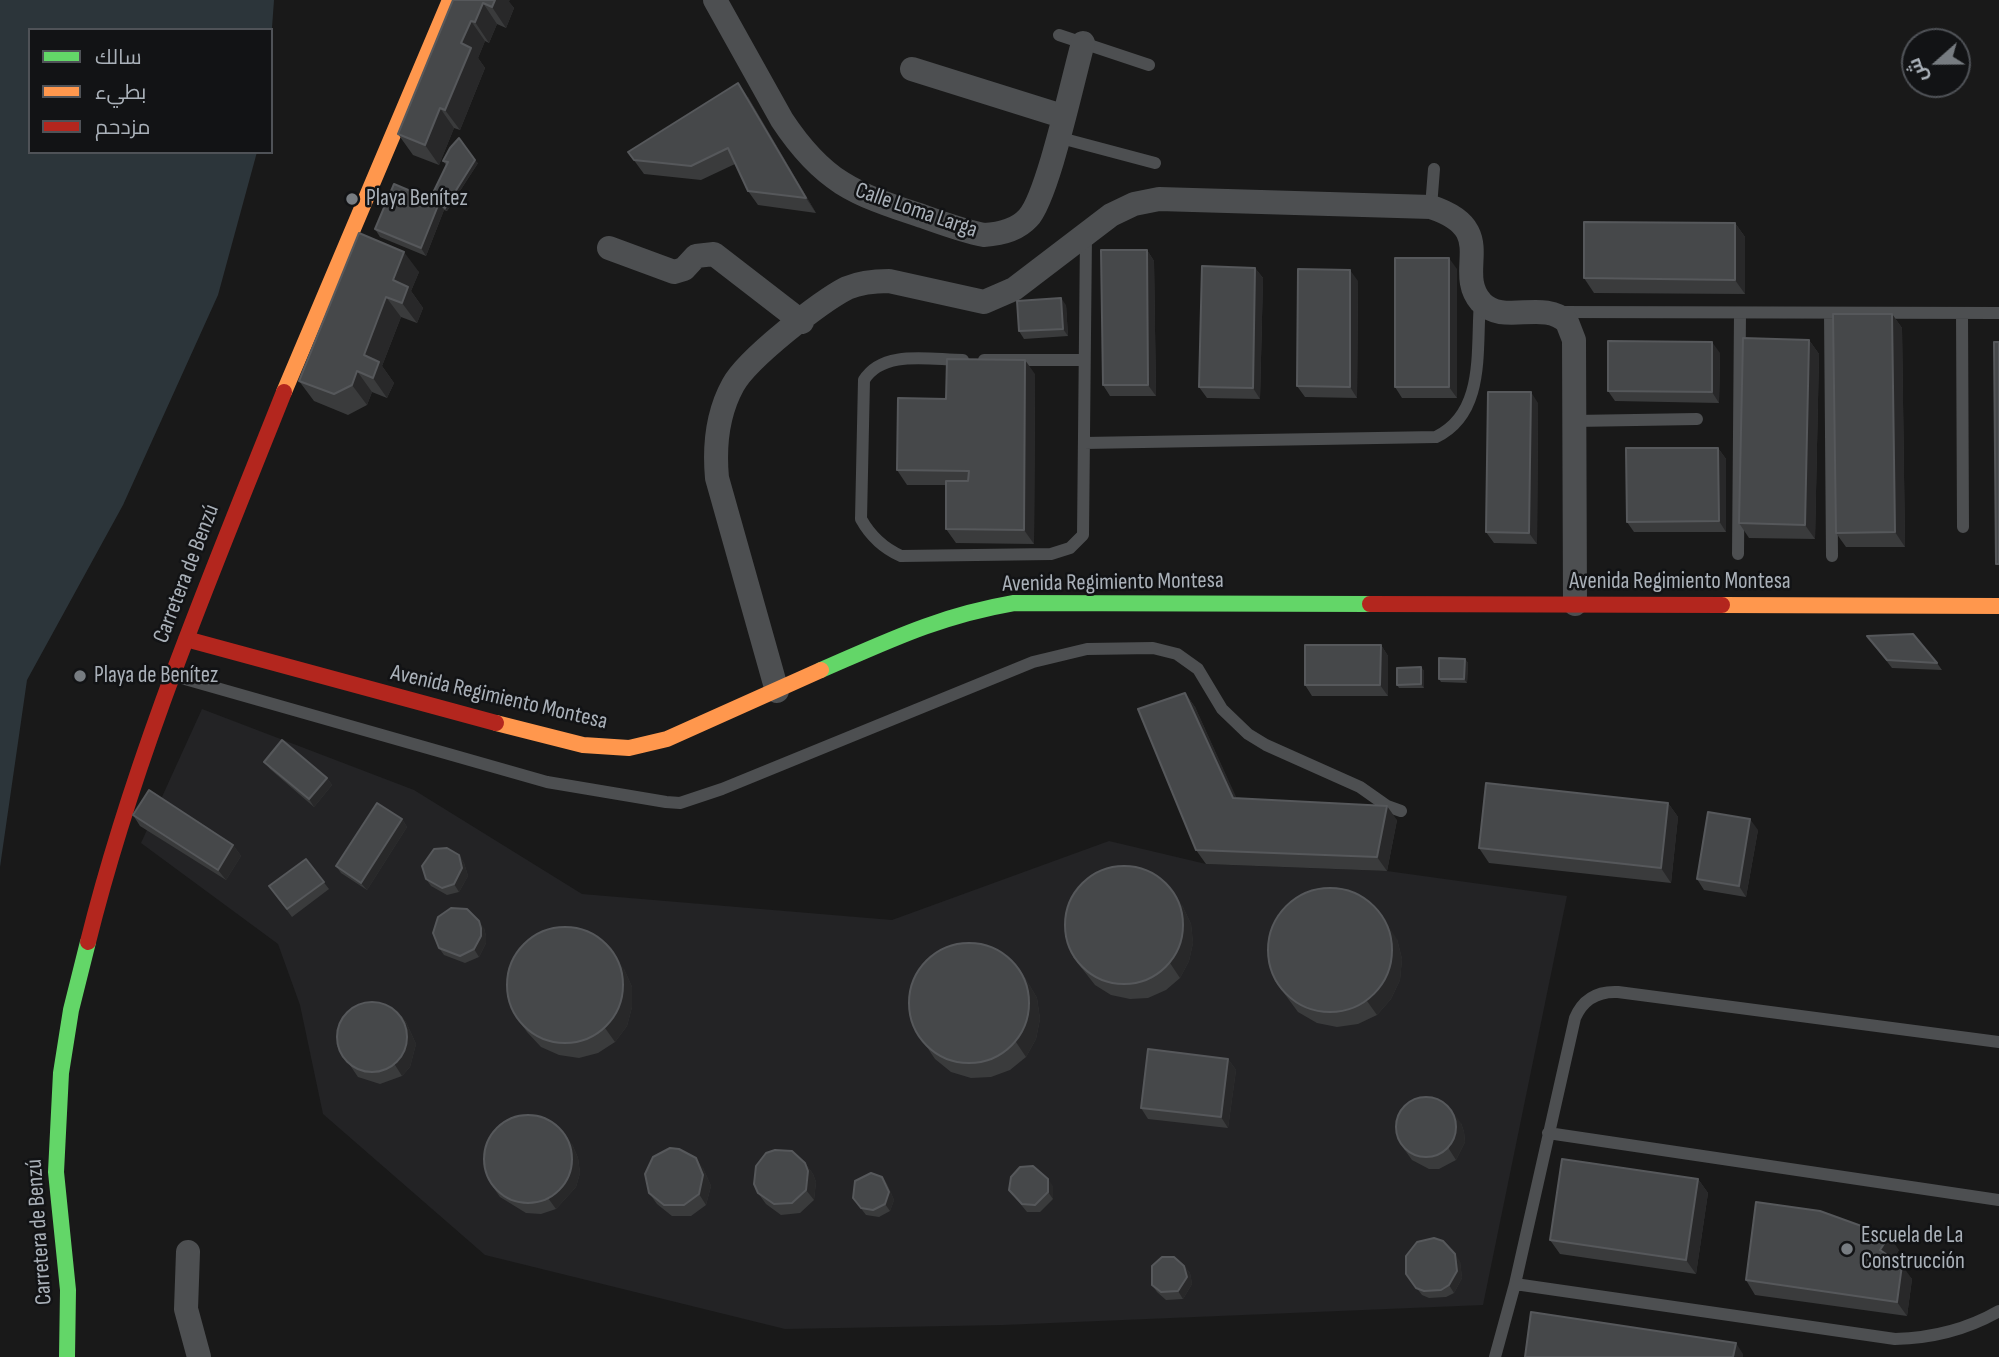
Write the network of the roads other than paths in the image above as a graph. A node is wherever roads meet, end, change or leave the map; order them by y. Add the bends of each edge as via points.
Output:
1 (450, 0) edge
2 (721, 3) edge
3 (1059, 35) dead end
4 (1083, 43) junction
5 (1149, 65) dead end
6 (912, 69) dead end
7 (1060, 126) junction
8 (1155, 163) dead end
9 (1434, 169) dead end
10 (1431, 206) junction
11 (1086, 235) junction
12 (609, 248) dead end
13 (1480, 301) junction
14 (1555, 312) junction
15 (1740, 313) junction
16 (1830, 313) junction
17 (1962, 313) junction
18 (1999, 313) edge
19 (802, 322) junction
20 (1084, 360) junction
21 (1696, 419) dead end
22 (1574, 421) junction
23 (1084, 443) junction
24 (1963, 527) dead end
25 (1738, 554) dead end
26 (1832, 556) dead end
27 (1575, 604) junction
28 (1999, 606) edge
29 (186, 639) junction
30 (172, 676) junction
31 (777, 691) junction
32 (1401, 811) dead end
33 (1999, 1042) edge
34 (1548, 1133) junction
35 (1999, 1199) edge
36 (188, 1252) dead end
37 (1514, 1284) junction
38 (1999, 1311) edge
39 (67, 1357) edge
40 (199, 1357) edge
41 (1495, 1357) edge

1 - 29 main road, Carretera de Benzú via 312,321
2 - 7 street, Calle Loma Larga via 795,139 825,173 863,197 972,232 1009,231 1036,209
3 - 4 lane
4 - 5 lane
4 - 7 street, Calle Loma Larga
6 - 7 street
7 - 8 lane
9 - 10 lane
10 - 11 street via 1159,199 1123,209
10 - 13 street via 1456,218 1470,236
11 - 19 street via 1014,289 984,302 874,281 849,288
11 - 20 lane
12 - 19 street via 674,272 696,256 714,254
13 - 14 street via 1503,312
13 - 23 lane via 1470,404 1457,424 1436,437
14 - 15 lane
14 - 22 street via 1572,330
15 - 16 lane
15 - 25 lane
16 - 17 lane
16 - 26 lane
17 - 18 lane
17 - 24 lane
19 - 31 street via 745,366 724,403 716,441 717,478
20 - 23 lane
20 - 23 lane via 890,360 875,366 862,389 861,519 881,545 901,556 1061,552 1083,535
21 - 22 lane
22 - 27 street
27 - 28 main road, Avenida Regimiento Montesa
27 - 31 main road, Avenida Regimiento Montesa via 1014,603 925,624
29 - 30 main road, Carretera de Benzú
29 - 31 main road, Avenida Regimiento Montesa via 392,697 598,747 629,748 667,739
30 - 32 lane via 547,782 648,802 680,803 1032,662 1087,649 1153,648 1187,660 1198,669 1234,722 1266,746 1360,787
30 - 39 main road, Carretera de Benzú via 133,783 93,922 61,1073 55,1172 68,1290
33 - 34 lane via 1608,992 1590,998 1575,1018
34 - 35 lane
34 - 37 lane
36 - 40 street via 186,1309
37 - 38 lane via 1895,1339 1936,1336
37 - 41 lane

